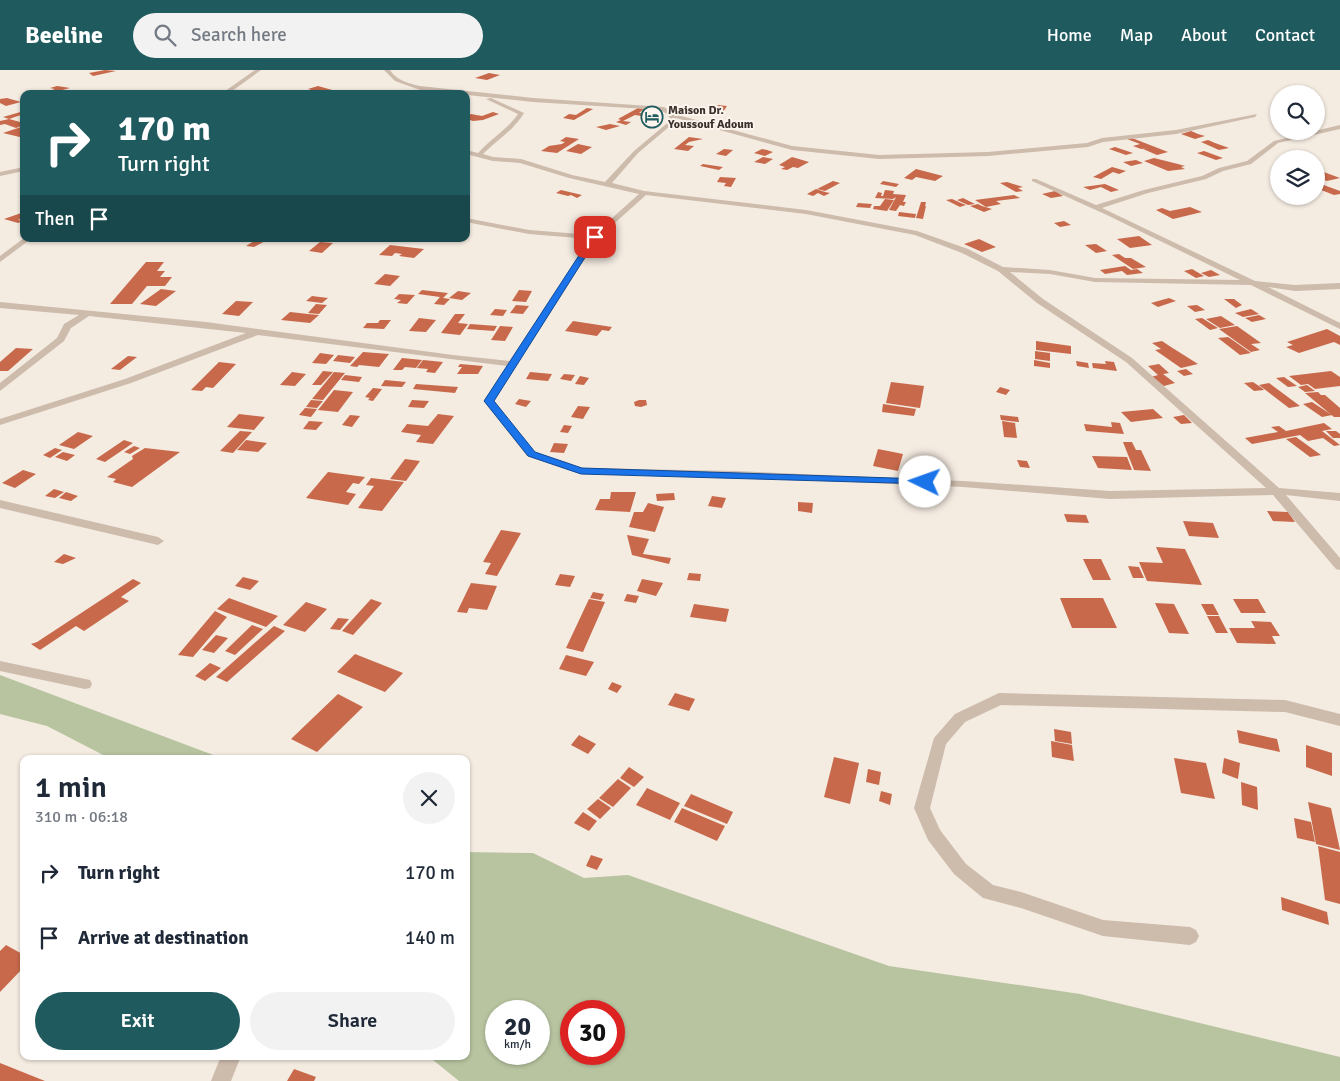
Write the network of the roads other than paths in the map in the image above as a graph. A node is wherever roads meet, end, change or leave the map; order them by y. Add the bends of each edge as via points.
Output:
1 (258, 70) edge
2 (387, 70) edge
3 (230, 90) edge
4 (446, 90) edge
5 (470, 94) edge
6 (473, 94) junction
7 (672, 115) junction
8 (1255, 115) dead end
9 (1340, 127) edge
10 (470, 153) edge
11 (479, 155) junction
12 (20, 170) edge
13 (0, 174) edge
14 (1034, 180) dead end
15 (607, 184) junction
16 (644, 193) junction
17 (1097, 207) junction
18 (470, 221) edge
19 (595, 237) junction
20 (23, 242) edge
21 (0, 260) edge
22 (1001, 269) junction
23 (1251, 283) junction
24 (1340, 286) edge
25 (0, 305) edge
26 (88, 314) junction
27 (1340, 326) edge
28 (258, 332) junction
29 (513, 364) junction
30 (0, 388) edge
31 (0, 422) edge
32 (1276, 492) junction
33 (1340, 498) edge
34 (0, 504) edge
35 (158, 541) dead end
36 (1340, 566) edge
37 (0, 666) edge
38 (85, 684) dead end
39 (1340, 720) edge
40 (1190, 936) dead end
41 (229, 1060) edge
42 (221, 1081) edge

1 - 3 street
2 - 4 street via 391,77 406,84
5 - 6 street
6 - 7 street via 646,107 664,109
6 - 11 street via 499,102 521,114
7 - 8 street via 792,148 904,158 1088,145 1102,140 1176,132
7 - 15 street via 674,120 636,152
9 - 17 street via 1276,142 1249,163 1204,178 1146,191
10 - 11 street
11 - 15 street via 521,161 571,177
12 - 13 street
14 - 17 street
15 - 16 street
16 - 19 street
16 - 22 street via 806,212 917,233
17 - 23 street
18 - 19 street via 529,232
19 - 29 street
20 - 21 street
22 - 23 street via 1050,272 1095,280
22 - 32 street via 1040,301 1130,360
23 - 24 street via 1295,288
23 - 27 street
25 - 26 street
26 - 28 street
26 - 30 street via 67,326 61,339
28 - 29 street
28 - 31 street via 128,381
29 - 32 street via 489,401 531,454 581,471 963,484 1110,495
32 - 33 street
32 - 36 street
34 - 35 street
37 - 38 street
39 - 40 street via 1284,706 999,699 960,718 939,742 922,808 934,836 960,869 989,892 1102,928
41 - 42 street

